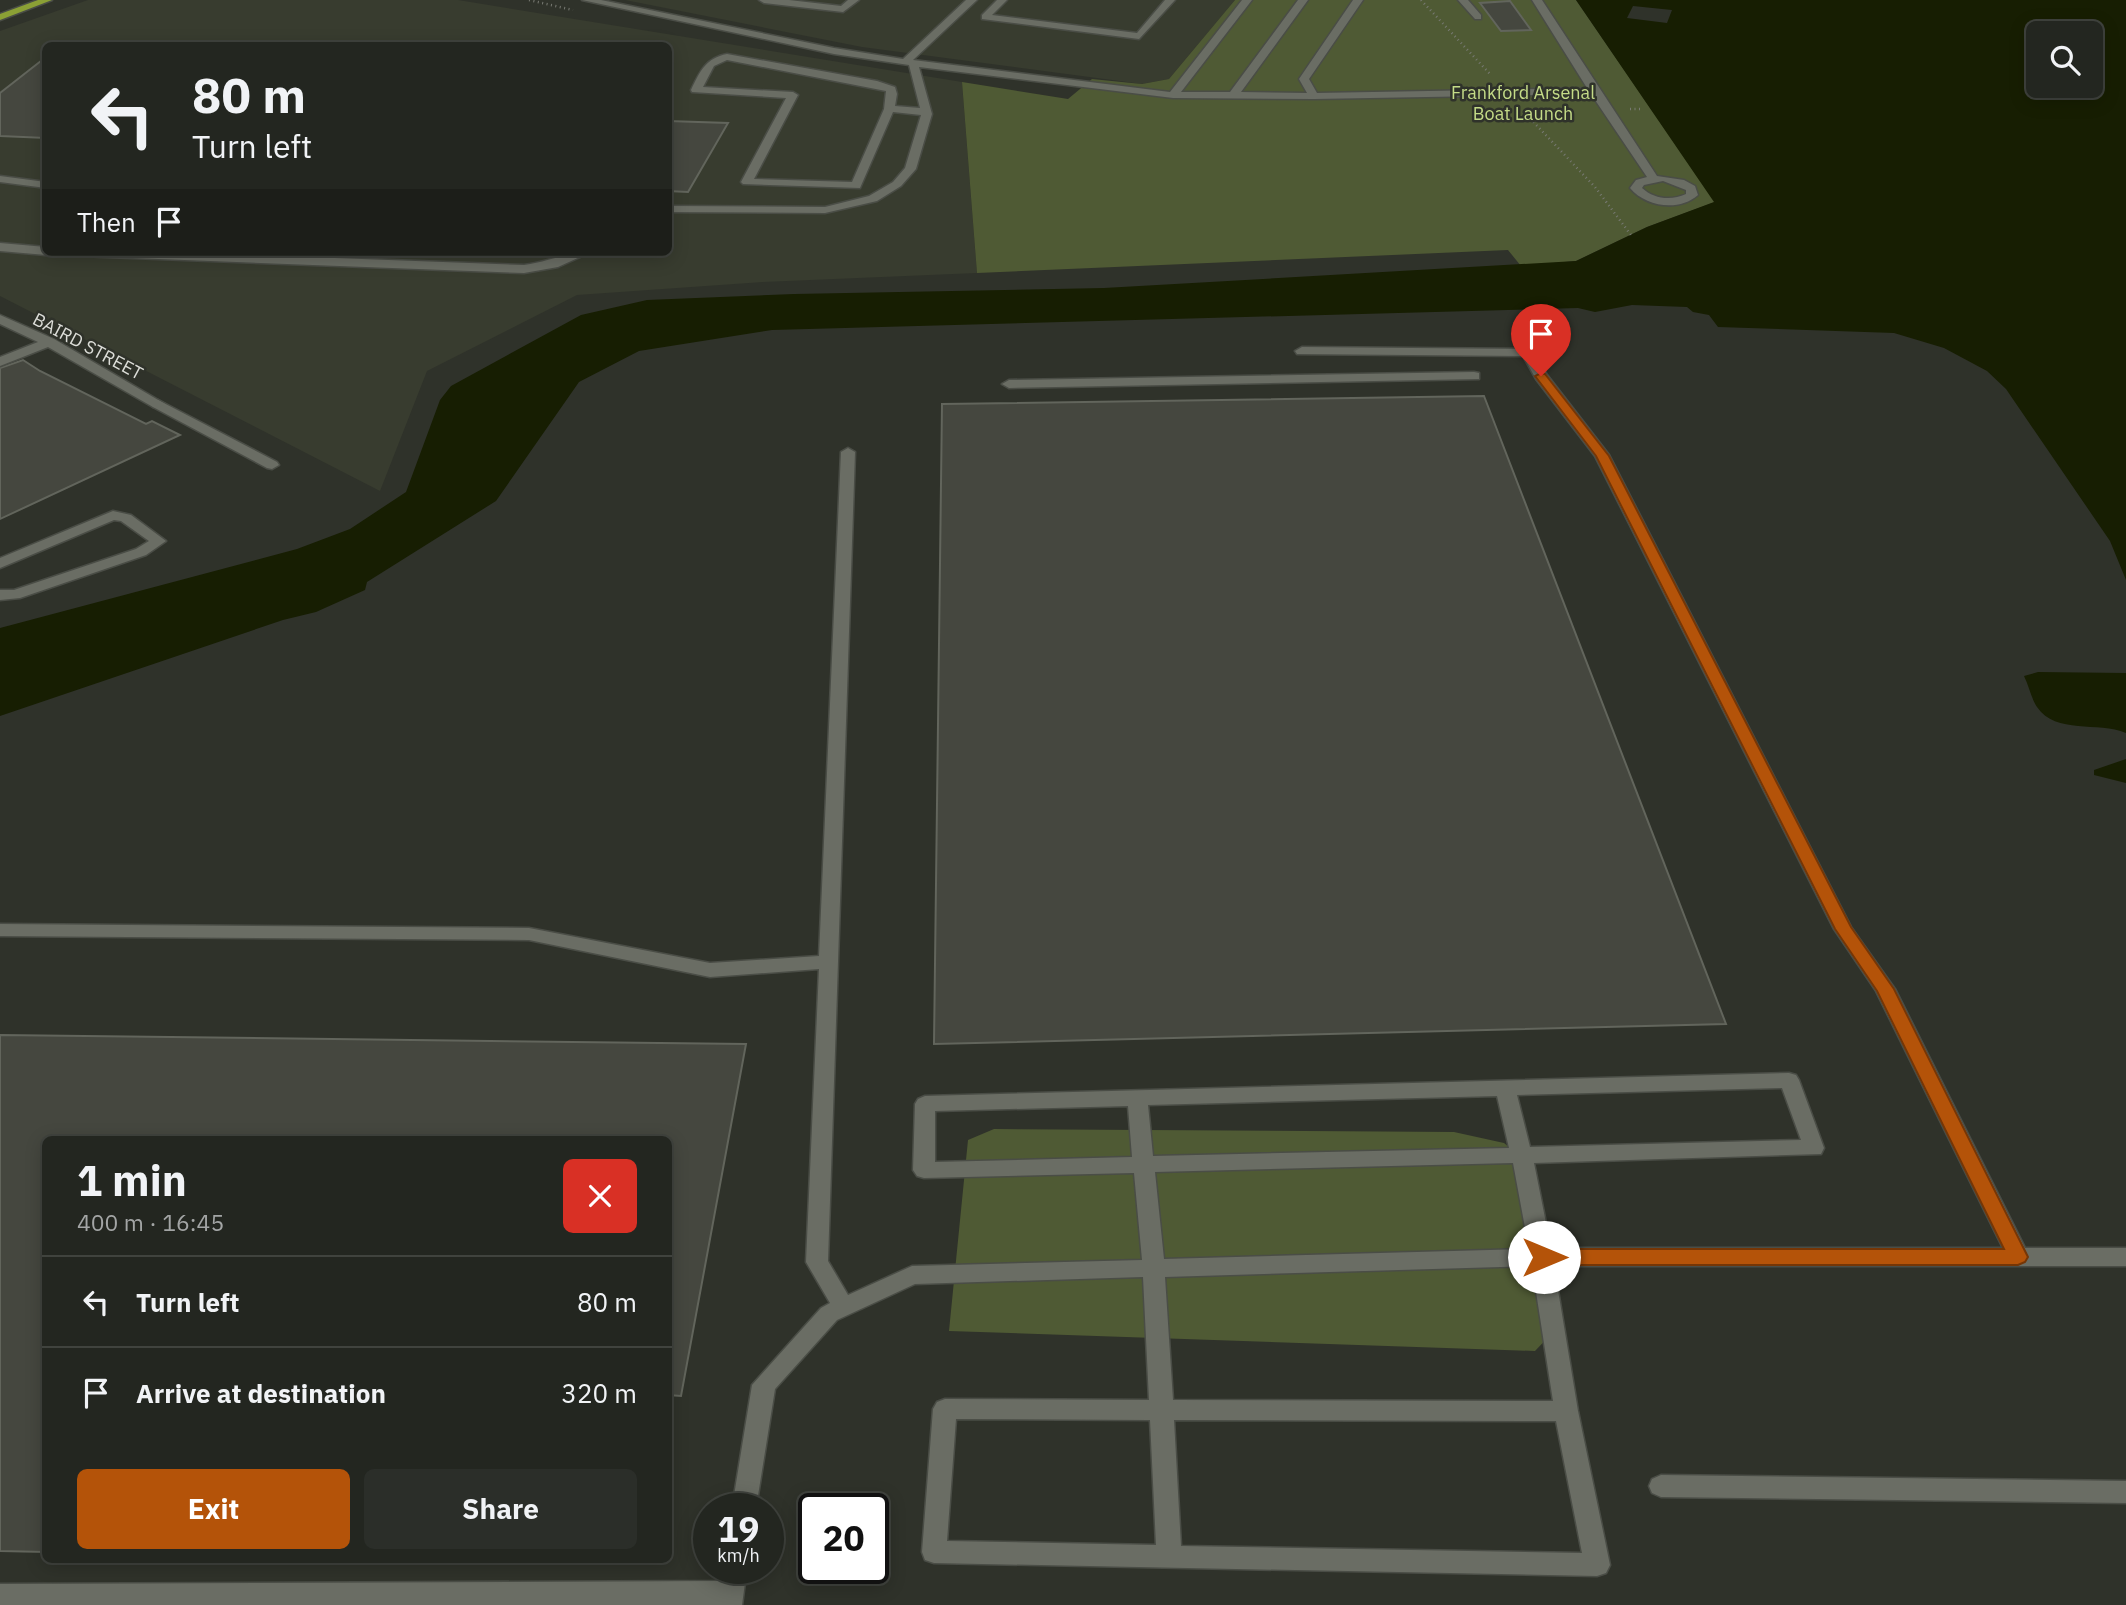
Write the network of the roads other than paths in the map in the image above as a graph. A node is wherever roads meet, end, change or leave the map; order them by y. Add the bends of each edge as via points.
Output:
1 (47, 0) edge
2 (587, 0) edge
3 (764, 0) edge
4 (854, 0) edge
5 (972, 0) edge
6 (1002, 0) edge
7 (1170, 0) edge
8 (1247, 0) edge
9 (1303, 0) edge
10 (1358, 0) edge
11 (1463, 0) edge
12 (1537, 0) edge
13 (0, 17) edge
14 (1478, 17) dead end
15 (909, 62) junction
16 (1594, 91) junction
17 (1172, 95) junction
18 (1233, 96) junction
19 (1314, 96) junction
20 (889, 110) junction
21 (927, 112) junction
22 (1654, 178) dead end
23 (0, 179) edge
24 (42, 184) edge
25 (672, 210) edge
26 (0, 247) edge
27 (42, 251) edge
28 (184, 256) edge
29 (575, 256) edge
30 (0, 319) edge
31 (49, 342) junction
32 (1302, 351) dead end
33 (1385, 352) junction
34 (0, 362) edge
35 (1474, 376) dead end
36 (1399, 378) junction
37 (1009, 384) dead end
38 (848, 452) dead end
39 (272, 465) dead end
40 (0, 562) edge
41 (0, 595) edge
42 (0, 930) edge
43 (828, 962) junction
44 (1505, 1088) junction
45 (1136, 1098) junction
46 (1523, 1155) junction
47 (1144, 1165) junction
48 (1544, 1257) junction
49 (2018, 1257) junction
50 (2126, 1257) edge
51 (1154, 1269) junction
52 (844, 1307) junction
53 (1163, 1410) junction
54 (1566, 1411) junction
55 (1661, 1486) dead end
56 (2126, 1492) edge
57 (746, 1493) edge
58 (1169, 1556) junction
59 (731, 1588) edge
60 (0, 1596) edge

1 - 13 main road
2 - 15 street
3 - 4 street via 843,9
5 - 15 street
6 - 7 street via 985,17 1139,36
8 - 17 street
9 - 18 street
10 - 19 street via 1304,79
11 - 14 street
12 - 16 street
15 - 17 street
15 - 21 street
16 - 19 street
16 - 22 street
17 - 18 street
18 - 19 street
20 - 20 street via 891,89 877,84 727,57 710,62 696,90 793,95 747,182 856,186
20 - 21 street
21 - 25 street via 909,169 897,184 873,200 825,210
23 - 24 street
26 - 27 street
28 - 29 street via 524,269
30 - 31 street, BAIRD STREET
31 - 34 street
31 - 39 street, BAIRD STREET
32 - 33 street
33 - 36 street
33 - 49 street via 1527,352 1602,456 1843,929 1885,989
35 - 36 street
36 - 37 street
38 - 43 street
40 - 41 street via 113,515 127,518 159,541 141,552 28,591
42 - 43 street via 529,934 710,970
43 - 52 street via 817,1262
44 - 45 street
44 - 46 street
44 - 46 street via 1789,1080 1814,1148
45 - 47 street
45 - 47 street via 925,1104 924,1170
46 - 47 street
46 - 48 street
47 - 51 street
48 - 49 street
48 - 51 street
48 - 54 street
49 - 50 street
51 - 52 street via 912,1276
51 - 53 street
52 - 57 street via 829,1314 764,1385
53 - 54 street
53 - 58 street
53 - 58 street via 945,1409 934,1552
54 - 58 street via 1597,1565
55 - 56 street
59 - 60 street

